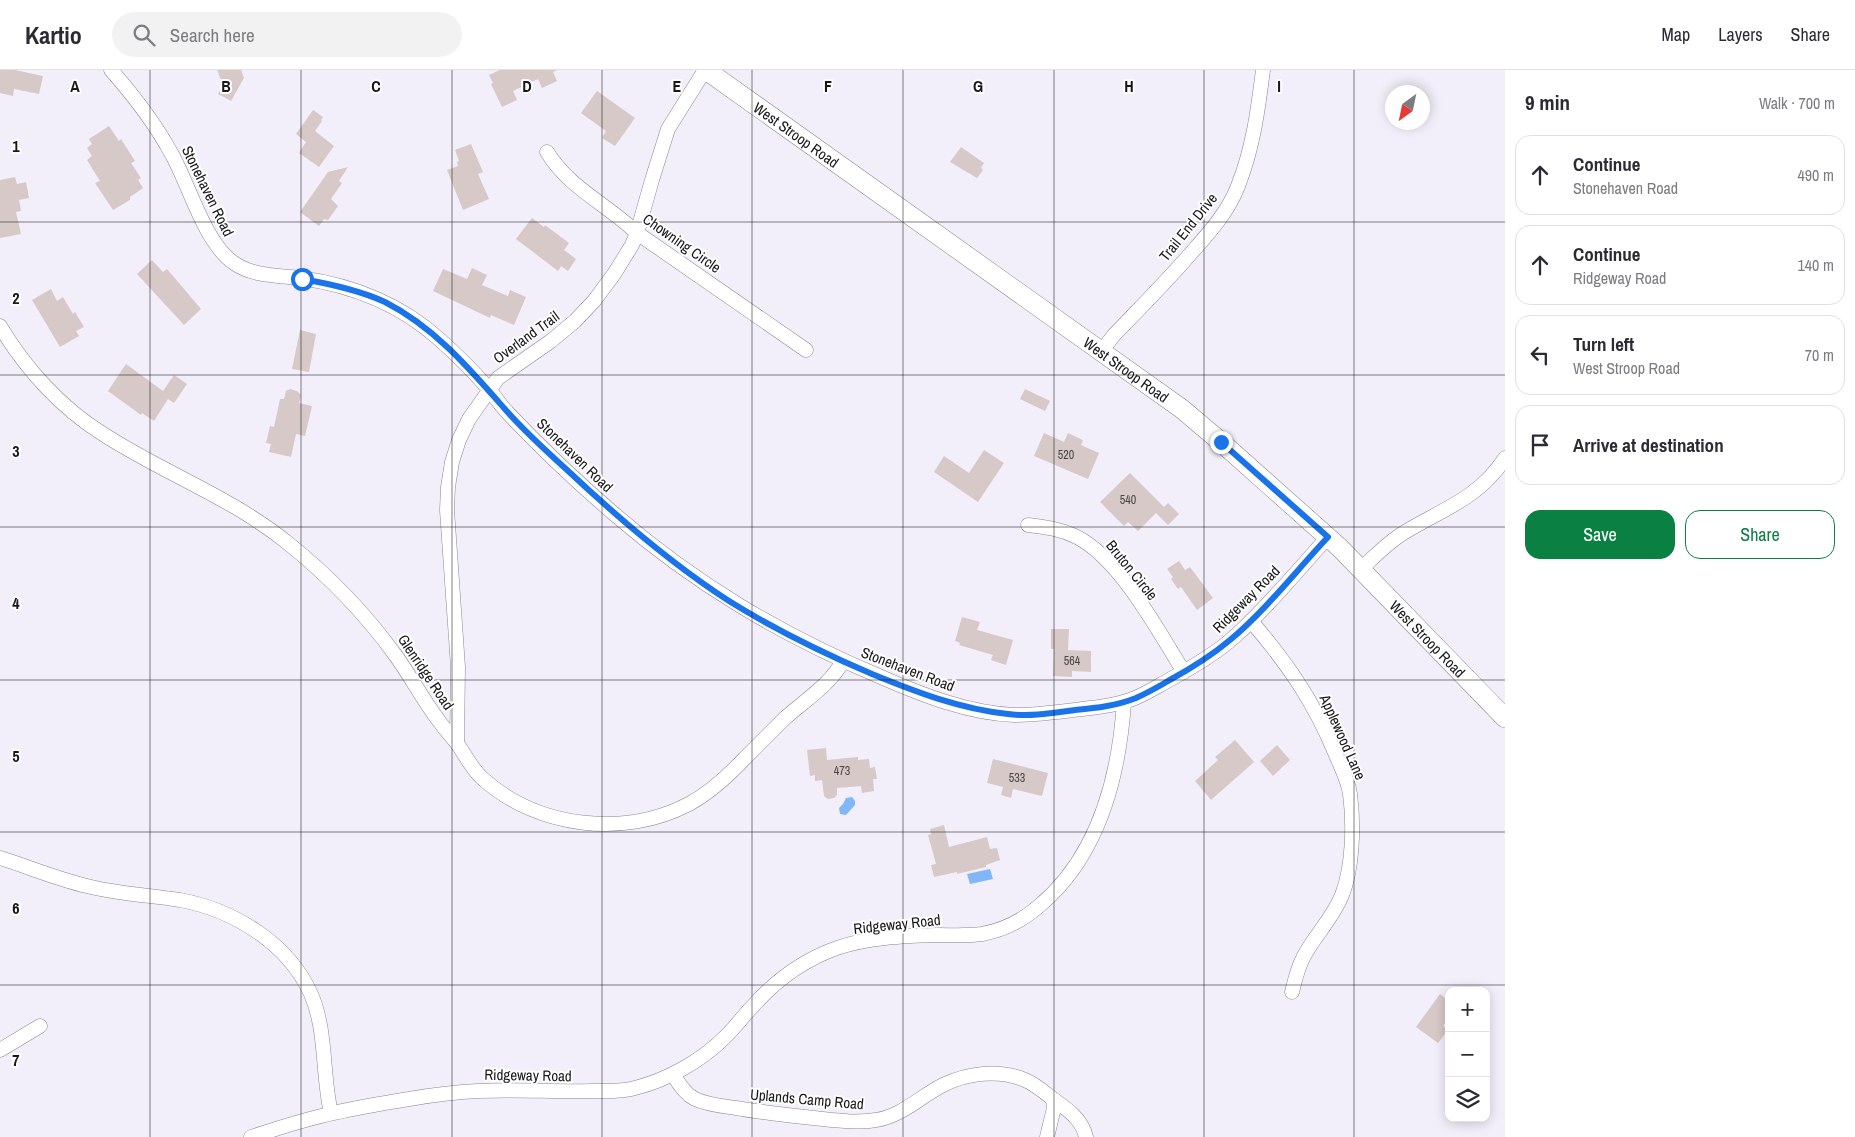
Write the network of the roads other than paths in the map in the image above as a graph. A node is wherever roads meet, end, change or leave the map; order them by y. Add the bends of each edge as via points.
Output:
1 (111, 70) edge
2 (705, 70) edge
3 (1263, 70) edge
4 (547, 152) dead end
5 (638, 233) junction
6 (0, 326) edge
7 (806, 350) dead end
8 (1100, 352) junction
9 (490, 390) junction
10 (1505, 458) edge
11 (1028, 525) dead end
12 (1328, 537) junction
13 (1361, 569) junction
14 (1251, 621) junction
15 (843, 661) junction
16 (1184, 672) junction
17 (1124, 702) junction
18 (1505, 718) edge
19 (457, 743) junction
20 (0, 858) edge
21 (1292, 992) dead end
22 (40, 1026) dead end
23 (0, 1050) edge
24 (672, 1074) junction
25 (1053, 1099) junction
26 (331, 1113) junction
27 (251, 1137) edge
28 (1047, 1137) edge
29 (1086, 1137) edge

1 - 9 street, Stonehaven Road via 169,148 220,252 247,271 332,284 384,302 429,330
2 - 5 street, Overland Trail via 668,129
2 - 8 main road, West Stroop Road
3 - 8 street, Trail End Drive via 1249,154 1238,187 1222,216
4 - 5 street, Chowning Circle via 568,179
5 - 7 street, Chowning Circle
5 - 9 street, Overland Trail via 594,301 575,321 498,378
6 - 19 street, Glenridge Road via 24,361 49,389 100,433 220,498 285,541 321,570 371,622
8 - 12 main road, West Stroop Road via 1182,409
9 - 15 street, Stonehaven Road via 505,410 563,467 644,539 729,600 774,627
9 - 19 street, Overland Trail via 469,419 459,440 448,487 458,667
10 - 13 street via 1497,471 1478,489 1404,533
11 - 16 street, Bruton Circle via 1061,530 1093,548 1129,587
12 - 13 main road, West Stroop Road
12 - 14 street, Ridgeway Road
13 - 18 main road, West Stroop Road
14 - 16 street, Ridgeway Road via 1230,641
14 - 21 street, Applewood Lane via 1298,679 1329,739 1350,793 1351,850 1347,877 1333,912 1304,955
15 - 17 street, Stonehaven Road via 913,691 987,712 1041,715
15 - 19 street, Glenridge Road via 828,682 785,718 726,778 689,804 642,820 617,824 590,823 541,814 503,795 483,779
16 - 17 street, Ridgeway Road
17 - 24 street, Ridgeway Road via 1122,735 1106,804 1079,862 1048,899 1027,916 995,931 861,941 807,960 766,991 712,1049
20 - 26 street via 86,886 207,907 252,928 273,944 302,976 312,996 323,1047 326,1094
22 - 23 street
24 - 25 street, Uplands Camp Road via 690,1095 713,1104 852,1122 889,1117 943,1085 978,1074 1024,1080
24 - 26 street, Ridgeway Road via 618,1091 476,1091
25 - 28 street
25 - 29 street, Uplands Camp Road via 1071,1112
26 - 27 street, Ridgeway Road

